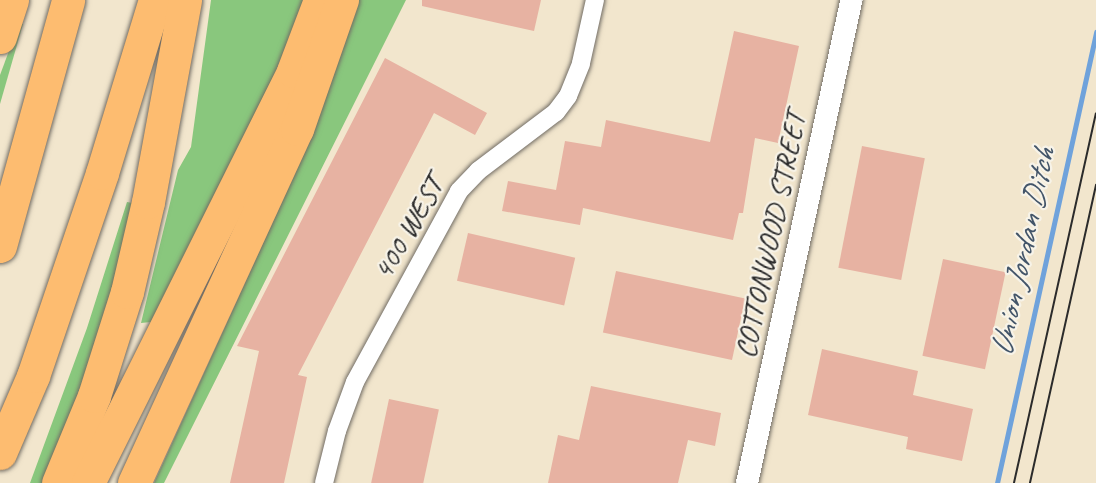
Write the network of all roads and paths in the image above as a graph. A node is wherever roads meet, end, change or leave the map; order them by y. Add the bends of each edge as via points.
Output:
1 (12, 0) edge
2 (68, 0) edge
3 (155, 0) edge
4 (185, 0) edge
5 (320, 0) edge
6 (342, 0) edge
7 (595, 0) edge
8 (851, 0) edge
9 (0, 37) edge
10 (0, 246) edge
11 (0, 453) edge
12 (58, 483) edge
13 (88, 483) edge
14 (134, 483) edge
15 (324, 483) edge
16 (747, 483) edge

1 - 9 highway
2 - 10 highway
3 - 11 highway via 49,331
4 - 12 highway via 148,202 126,292 94,396
5 - 13 highway via 293,71
6 - 14 highway via 297,129
7 - 15 street, 400 WEST via 581,63 568,96 556,112 478,171 459,191 356,382 337,431
8 - 16 street, COTTONWOOD STREET

